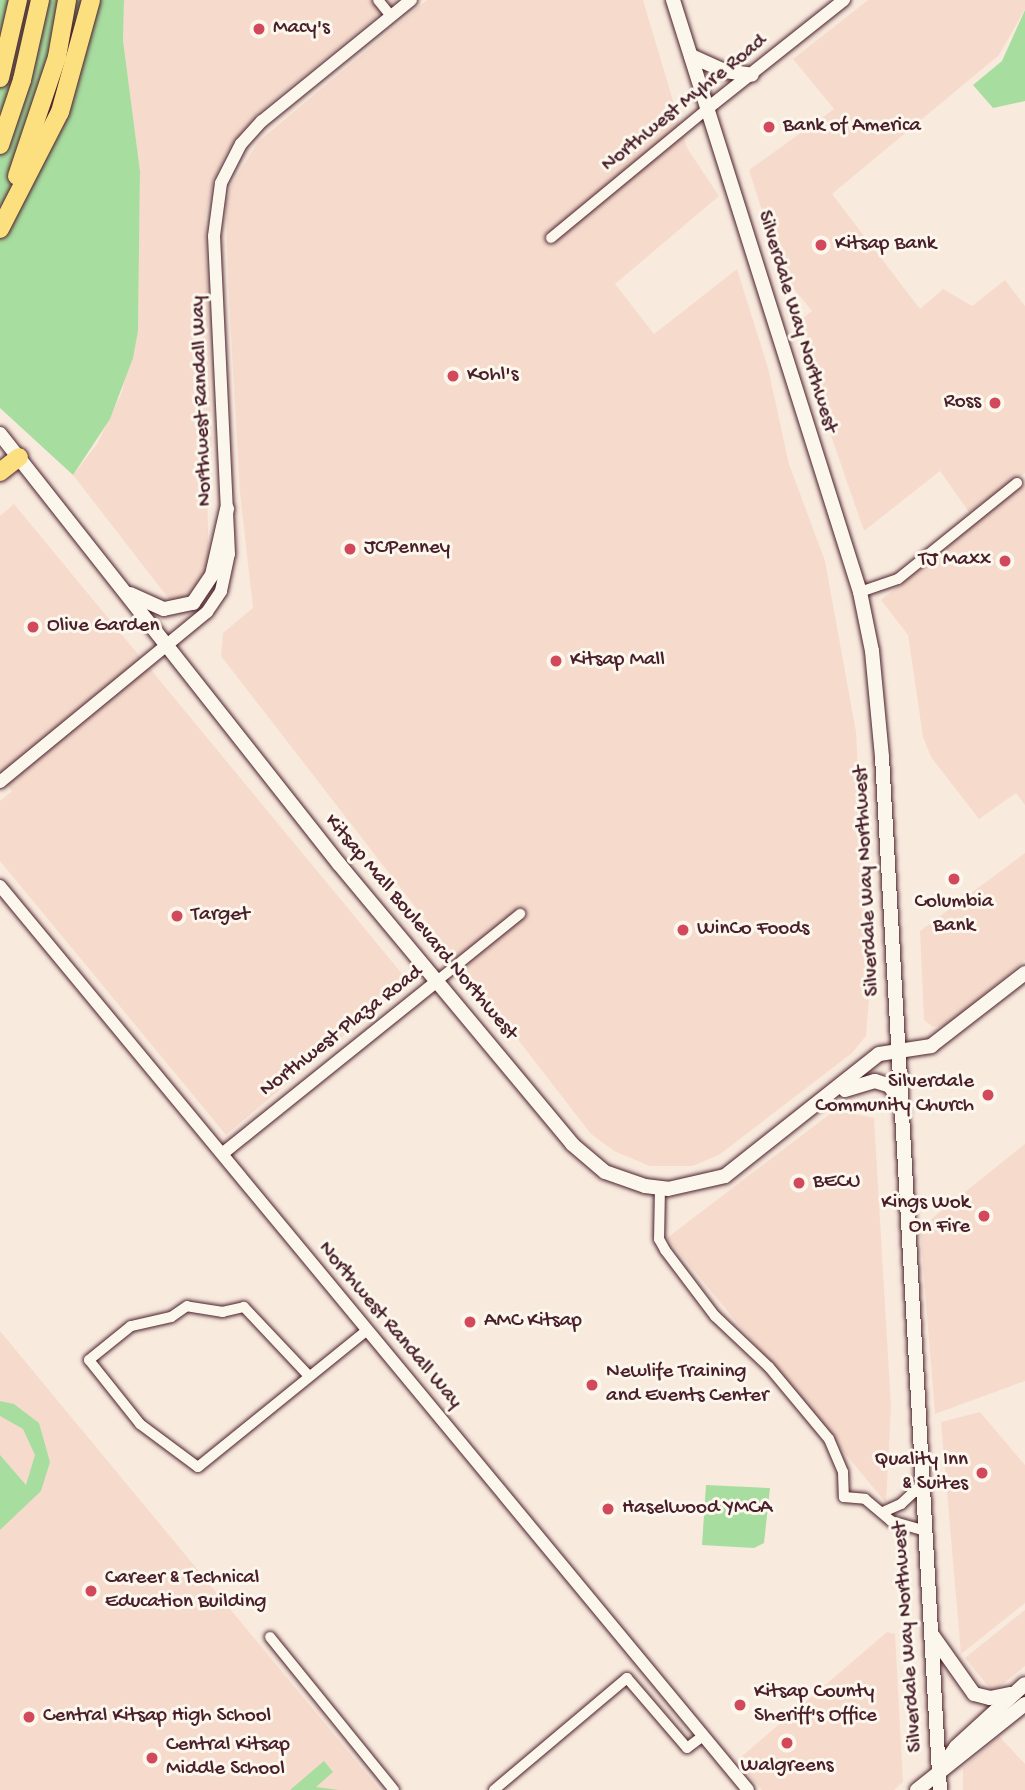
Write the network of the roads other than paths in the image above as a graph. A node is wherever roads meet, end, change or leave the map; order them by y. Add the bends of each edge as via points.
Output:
1 (18, 0) edge
2 (40, 0) edge
3 (67, 0) edge
4 (91, 0) edge
5 (378, 0) edge
6 (411, 0) edge
7 (673, 0) edge
8 (844, 0) edge
9 (391, 16) junction
10 (691, 56) junction
11 (752, 75) junction
12 (0, 78) edge
13 (708, 108) junction
14 (0, 145) edge
15 (0, 214) edge
16 (0, 229) edge
17 (551, 238) dead end
18 (0, 434) edge
19 (19, 457) junction
20 (0, 472) edge
21 (1017, 482) dead end
22 (227, 509) junction
23 (126, 592) junction
24 (860, 592) junction
25 (164, 643) junction
26 (0, 782) edge
27 (0, 886) edge
28 (520, 914) dead end
29 (1025, 973) edge
30 (437, 981) junction
31 (897, 1048) junction
32 (900, 1102) junction
33 (819, 1104) junction
34 (222, 1154) junction
35 (660, 1188) junction
36 (367, 1330) junction
37 (309, 1376) junction
38 (920, 1486) junction
39 (883, 1512) junction
40 (923, 1530) junction
41 (931, 1634) junction
42 (270, 1637) dead end
43 (1021, 1687) edge
44 (1025, 1704) edge
45 (703, 1736) junction
46 (938, 1772) junction
47 (394, 1790) edge
48 (494, 1790) edge
49 (748, 1790) edge
50 (917, 1790) edge
51 (940, 1790) edge

1 - 12 highway
2 - 14 highway via 22,80
3 - 15 highway via 57,57 34,136
4 - 16 highway via 60,112
5 - 9 street
6 - 9 street, Northwest Randall Way
7 - 10 main road, Silverdale Way Northwest
8 - 11 street, Northwest Myhre Road
9 - 22 street, Northwest Randall Way via 262,121 241,144 221,183 214,236
10 - 11 main road via 725,71
10 - 13 main road, Silverdale Way Northwest
11 - 13 street, Northwest Myhre Road
13 - 17 street, Northwest Myhre Road
13 - 24 main road, Silverdale Way Northwest
18 - 19 main road, Kitsap Mall Boulevard Northwest
19 - 20 highway
19 - 23 main road, Kitsap Mall Boulevard Northwest
21 - 24 street via 898,579
22 - 23 main road via 212,575 193,603 164,609
22 - 25 street, Northwest Randall Way via 229,554 221,591 206,612
23 - 25 main road, Kitsap Mall Boulevard Northwest
24 - 31 main road, Silverdale Way Northwest via 883,757
25 - 26 street, Northwest Randall Way
25 - 30 main road, Kitsap Mall Boulevard Northwest
27 - 34 street, Northwest Randall Way
28 - 30 street, Northwest Plaza Road
29 - 31 main road via 931,1046
30 - 34 street, Northwest Plaza Road
30 - 35 main road, Kitsap Mall Boulevard Northwest via 585,1157 617,1178
31 - 32 main road, Silverdale Way Northwest
31 - 33 main road, Kitsap Mall Boulevard Northwest via 879,1054
32 - 33 main road via 890,1086 867,1081
32 - 38 main road, Silverdale Way Northwest
33 - 35 main road, Kitsap Mall Boulevard Northwest via 731,1174 691,1187
34 - 36 street, Northwest Randall Way
35 - 39 street via 659,1239 672,1261 715,1316 769,1367 829,1439 843,1472 844,1497 864,1499
36 - 37 street
36 - 45 street, Northwest Randall Way
37 - 37 street via 244,1307 223,1312 187,1306 171,1317 131,1326 89,1360 140,1424 198,1467
38 - 39 street via 901,1504
38 - 40 main road, Silverdale Way Northwest
39 - 40 street via 891,1521
40 - 41 main road, Silverdale Way Northwest
41 - 43 main road via 974,1694 999,1698
41 - 46 main road, Silverdale Way Northwest
42 - 47 street
43 - 46 main road via 956,1747
44 - 46 main road
45 - 48 street via 687,1748 627,1678
45 - 49 street, Northwest Randall Way
46 - 50 main road
46 - 51 main road, Silverdale Way Northwest

